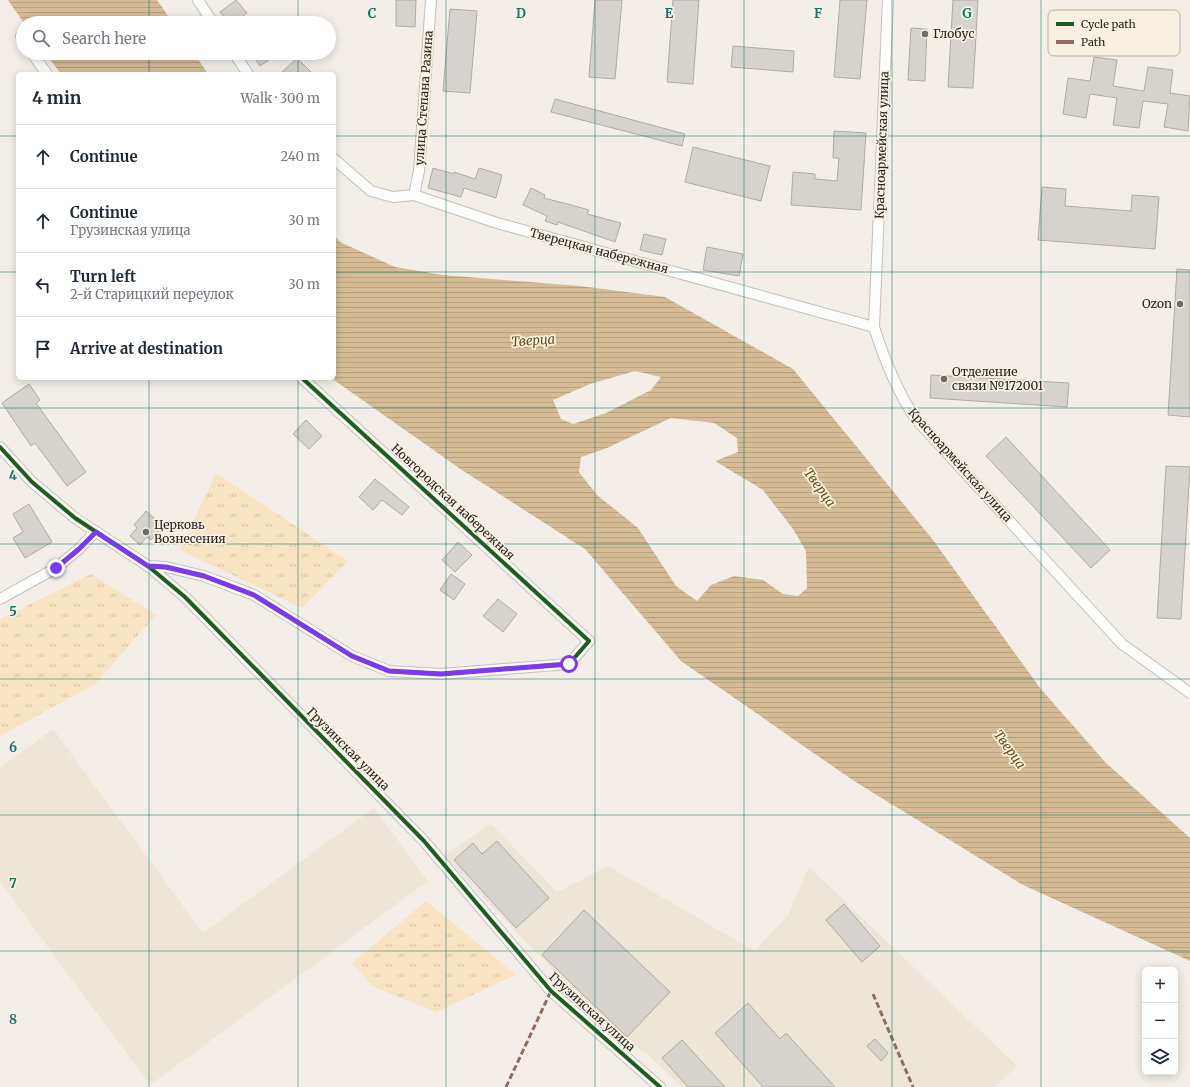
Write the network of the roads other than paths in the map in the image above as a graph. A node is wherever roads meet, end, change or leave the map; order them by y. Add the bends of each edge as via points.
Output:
1 (198, 0) edge
2 (431, 0) edge
3 (888, 0) edge
4 (208, 16) edge
5 (37, 60) edge
6 (239, 60) edge
7 (46, 72) edge
8 (247, 72) edge
9 (336, 162) edge
10 (414, 195) junction
11 (874, 327) junction
12 (304, 380) edge
13 (0, 448) edge
14 (96, 532) junction
15 (148, 566) junction
16 (0, 599) edge
17 (1190, 693) edge
18 (660, 1087) edge

1 - 4 street
2 - 10 street, улица Степана Разина via 419,172
3 - 11 street, Красноармейская улица
5 - 7 street
6 - 8 street
9 - 10 street, Тверецкая набережная via 371,191 393,197
10 - 11 street, Тверецкая набережная via 497,223
11 - 17 street, Красноармейская улица via 884,360 903,400 915,418 1122,644
12 - 15 street, Новгородская набережная via 589,641 569,664 441,674 389,671 352,656 254,595 204,576 166,567
13 - 14 street, Грузинская улица via 32,482
14 - 15 street, Грузинская улица
14 - 16 street via 56,568
15 - 18 street, Грузинская улица via 185,597 424,841 551,991

